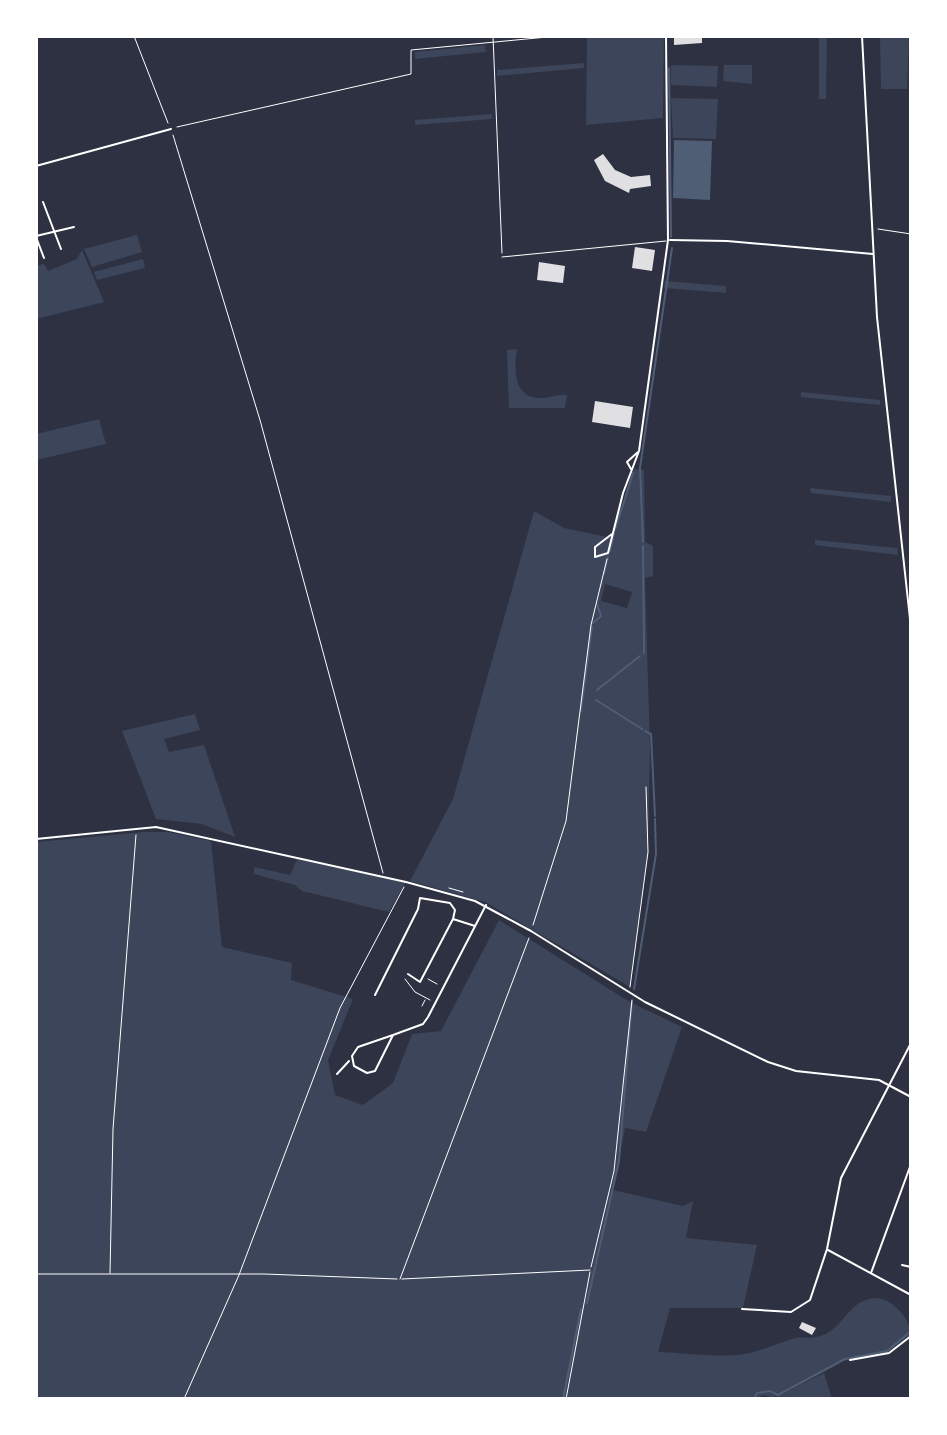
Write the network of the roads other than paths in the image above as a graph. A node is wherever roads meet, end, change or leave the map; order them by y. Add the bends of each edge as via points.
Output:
1 (666, 36) edge
2 (862, 36) edge
3 (171, 129) road end
4 (36, 166) edge
5 (43, 202) dead end
6 (74, 227) dead end
7 (55, 232) junction
8 (36, 236) edge
9 (668, 240) junction
10 (37, 243) edge
11 (61, 249) dead end
12 (873, 254) junction
13 (502, 257) road end
14 (44, 258) dead end
15 (639, 451) junction
16 (633, 469) junction
17 (612, 534) junction
18 (911, 628) edge
19 (36, 839) edge
20 (486, 905) junction
21 (453, 919) junction
22 (475, 926) junction
23 (408, 974) road end
24 (375, 995) dead end
25 (393, 1035) junction
26 (911, 1043) edge
27 (351, 1060) junction
28 (337, 1074) dead end
29 (889, 1082) junction
30 (911, 1097) edge
31 (911, 1164) edge
32 (909, 1176) edge
33 (827, 1249) junction
34 (902, 1265) dead end
35 (911, 1267) edge
36 (871, 1273) junction
37 (911, 1295) edge
38 (742, 1309) dead end
39 (911, 1336) edge
40 (850, 1360) dead end
41 (911, 1398) edge
42 (894, 1399) edge

1 - 9 street
2 - 12 street
3 - 4 street
5 - 7 street
6 - 7 street
7 - 8 street
7 - 11 street
8 - 10 street
9 - 12 street
9 - 13 lane
9 - 15 street
10 - 14 street
12 - 18 street
15 - 16 street
15 - 16 street via 627,462
16 - 17 street
17 - 17 street via 595,547 593,555 608,553
19 - 20 street via 156,827
20 - 22 street
20 - 29 street via 633,996 786,1068
21 - 22 street
21 - 23 street via 420,982
21 - 24 street via 454,905 420,898
22 - 25 street via 423,1024
25 - 27 street via 358,1047
25 - 27 street via 375,1071 359,1071
26 - 29 street
27 - 28 street
29 - 30 street
29 - 33 street via 841,1178
31 - 32 street
32 - 36 street
33 - 36 street
33 - 38 street via 803,1307 791,1312
34 - 35 street
36 - 37 street
39 - 40 street via 889,1353
41 - 42 street

